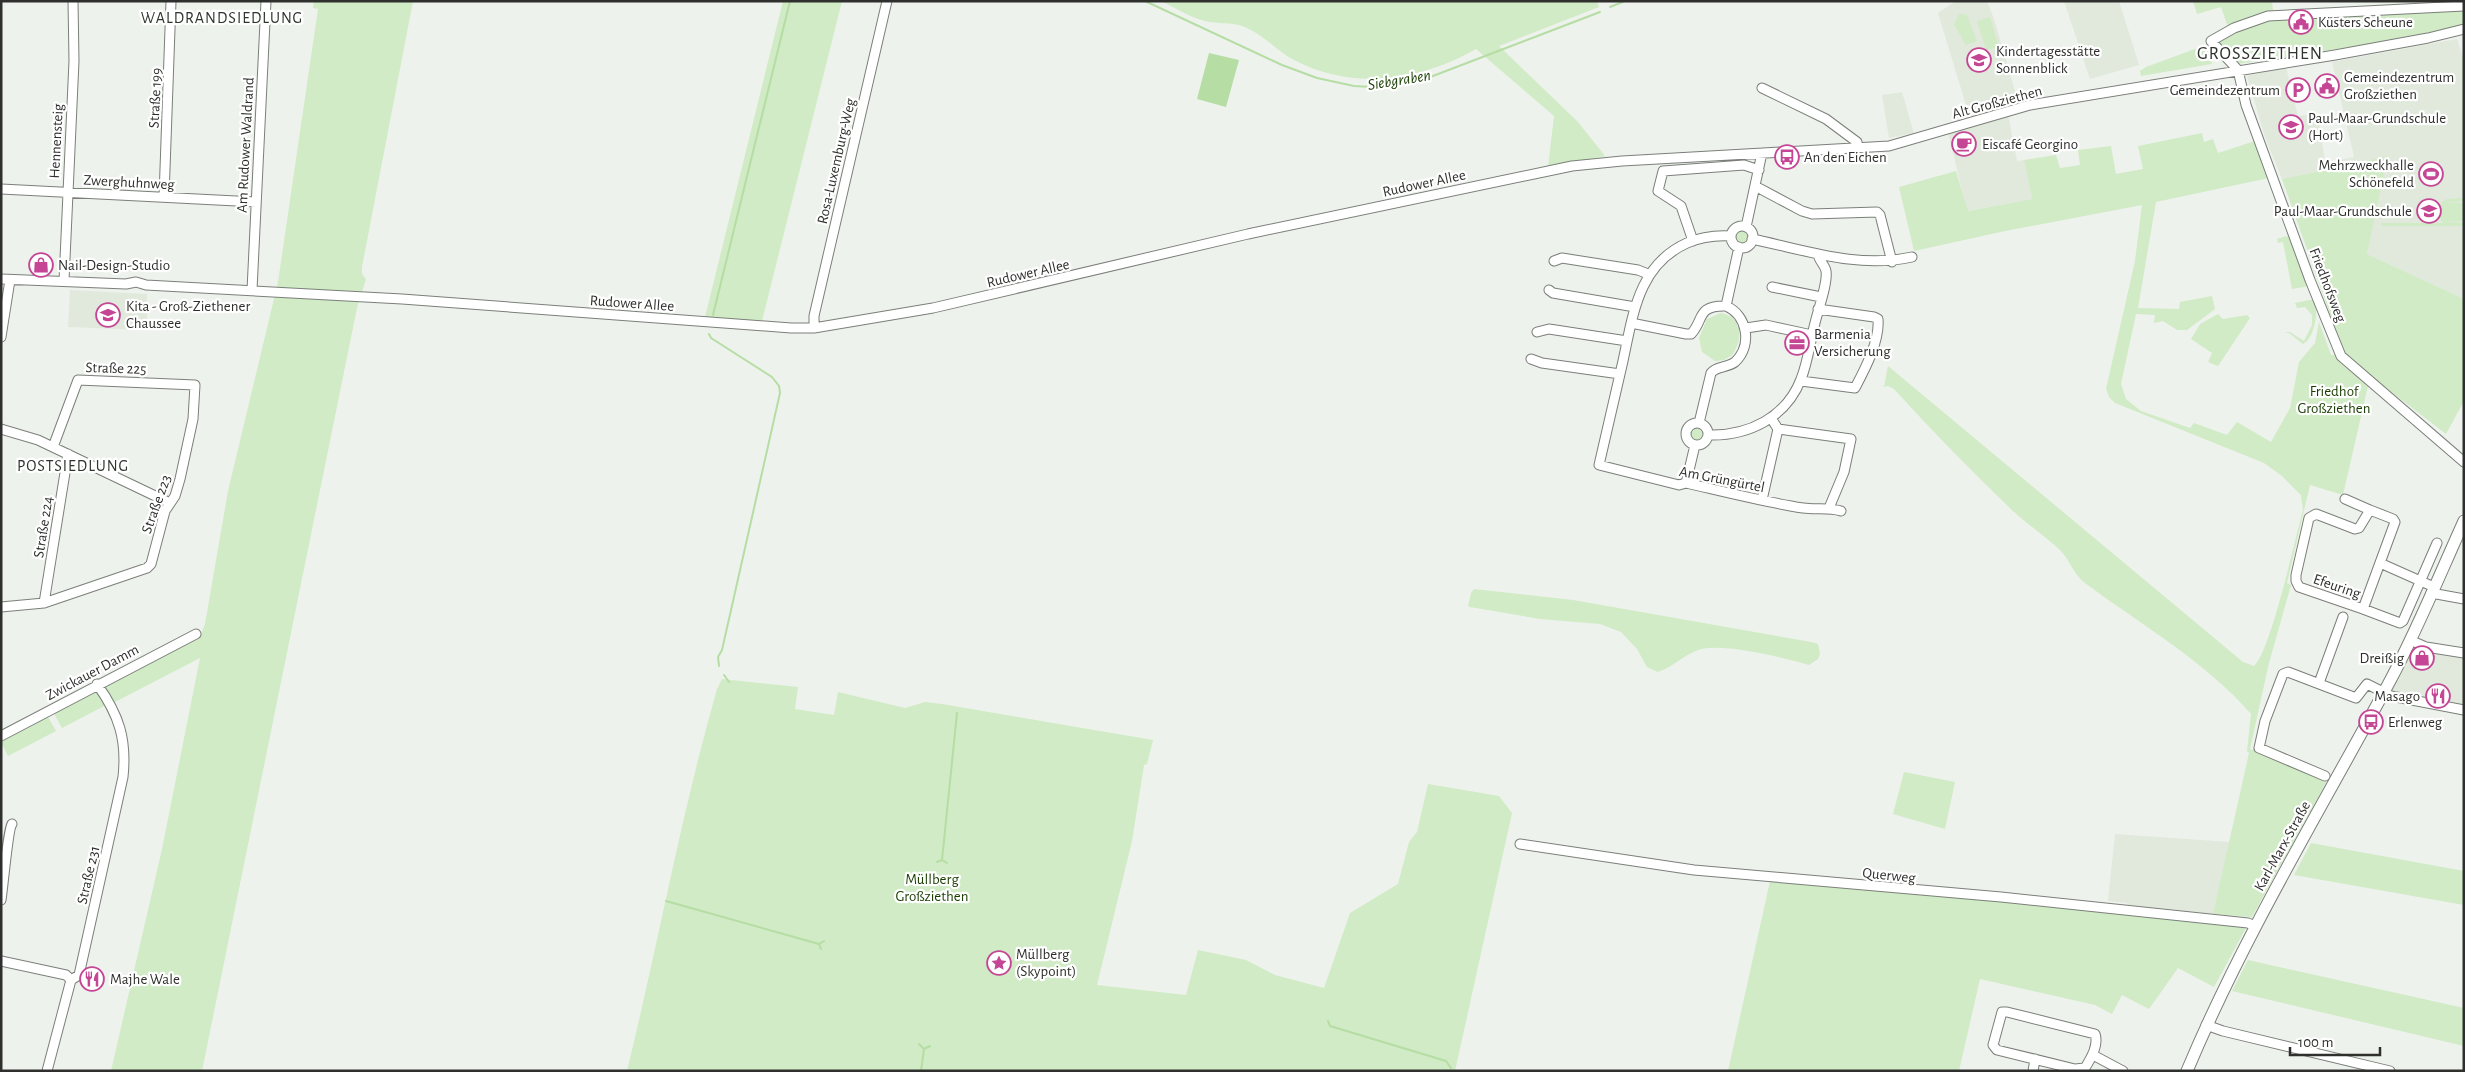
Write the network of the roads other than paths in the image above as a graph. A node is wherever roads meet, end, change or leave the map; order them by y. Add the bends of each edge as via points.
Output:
1 (73, 1) edge
2 (171, 1) edge
3 (266, 1) edge
4 (887, 1) edge
5 (2464, 6) edge
6 (2464, 29) edge
7 (2238, 70) junction
8 (1762, 88) dead end
9 (1858, 148) junction
10 (1762, 153) junction
11 (1759, 170) junction
12 (1756, 186) junction
13 (1, 189) edge
14 (67, 193) junction
15 (164, 197) junction
16 (256, 202) junction
17 (1746, 227) junction
18 (1731, 236) junction
19 (1752, 239) junction
20 (1693, 240) junction
21 (1739, 247) junction
22 (1818, 254) junction
23 (1912, 257) dead end
24 (1840, 259) junction
25 (1554, 261) dead end
26 (1892, 262) junction
27 (1826, 268) junction
28 (1648, 274) junction
29 (6, 279) edge
30 (64, 281) junction
31 (1772, 286) dead end
32 (252, 290) junction
33 (1548, 290) dead end
34 (1821, 297) junction
35 (1726, 306) junction
36 (1634, 307) junction
37 (1818, 308) junction
38 (1631, 323) junction
39 (814, 328) junction
40 (1746, 328) junction
41 (1537, 332) dead end
42 (1812, 336) junction
43 (1, 337) edge
44 (1627, 341) junction
45 (1531, 360) dead end
46 (1620, 374) junction
47 (1801, 381) junction
48 (195, 385) joint
49 (1771, 418) junction
50 (1699, 423) junction
51 (1, 429) edge
52 (1778, 429) junction
53 (1709, 435) junction
54 (1695, 445) junction
55 (53, 448) junction
56 (68, 454) junction
57 (2464, 462) edge
58 (1686, 483) junction
59 (2345, 499) dead end
60 (1762, 500) junction
61 (170, 502) junction
62 (1829, 508) junction
63 (2370, 510) junction
64 (1841, 511) dead end
65 (2464, 521) edge
66 (2437, 543) dead end
67 (2380, 563) junction
68 (2420, 581) junction
69 (2432, 590) junction
70 (2464, 599) edge
71 (44, 603) junction
72 (1, 607) edge
73 (2364, 609) junction
74 (2343, 617) dead end
75 (196, 634) dead end
76 (2410, 640) junction
77 (2464, 653) edge
78 (2319, 683) junction
79 (97, 684) junction
80 (2383, 692) junction
81 (2464, 710) edge
82 (1, 736) edge
83 (2325, 776) dead end
84 (12, 824) dead end
85 (1520, 844) dead end
86 (1, 900) edge
87 (2255, 926) junction
88 (1, 961) edge
89 (71, 980) junction
90 (2206, 1025) junction
91 (2093, 1055) junction
92 (2035, 1059) junction
93 (2379, 1070) edge
94 (47, 1071) edge
95 (2033, 1071) edge
96 (2123, 1071) edge
97 (2187, 1071) edge
98 (2390, 1071) edge

1 - 14 street, Hennensteig via 74,54
2 - 15 street, Straße 199
3 - 16 street, Am Rudower Waldrand
4 - 39 street, Rosa-Luxemburg-Weg via 816,306
5 - 7 street via 2268,16 2234,28 2211,41
6 - 7 street, Alt Großziethen via 2418,40
7 - 9 street, Alt Großziethen via 2030,105 1907,142
7 - 57 street, Friedhofsweg via 2246,104 2341,356
8 - 9 street via 1826,119 1858,142
9 - 10 street, Alt Großziethen
10 - 11 street
10 - 39 street, Rudower Allee via 1572,166 1248,234 934,308
11 - 12 street
11 - 20 street via 1744,165 1663,170 1658,191 1681,206
12 - 17 street
12 - 26 street via 1812,214 1877,212
13 - 14 street, Zwerghuhnweg
14 - 15 street, Zwerghuhnweg
14 - 30 street, Hennensteig
15 - 16 street, Zwerghuhnweg
16 - 32 street, Am Rudower Waldrand
17 - 18 street via 1736,228
17 - 19 street via 1751,230
18 - 20 street
18 - 21 street via 1732,242
19 - 21 street via 1746,247
19 - 22 street
20 - 28 street via 1663,258
21 - 35 street
22 - 24 street
22 - 27 street
23 - 26 street
24 - 26 street
24 - 27 street via 1835,266
25 - 28 street via 1562,258
27 - 34 street
28 - 36 street
29 - 30 street, Rudower Allee
29 - 43 street
30 - 32 street, Rudower Allee via 139,282
31 - 34 street
32 - 39 street, Rudower Allee
33 - 36 street
34 - 37 street
35 - 38 street via 1705,311 1691,334
35 - 40 street via 1741,317
36 - 38 street
37 - 42 street
37 - 47 street via 1878,319 1872,348 1859,389
38 - 44 street
40 - 42 street via 1766,325
40 - 50 street via 1739,357 1711,374
41 - 44 street via 1549,329
42 - 47 street
44 - 46 street
45 - 46 street
46 - 58 street, Am Grüngürtel via 1599,465 1679,485
47 - 49 street via 1786,405
48 - 55 street, Straße 225 via 78,380
48 - 61 street, Straße 223 via 186,457 175,496
49 - 52 street
49 - 53 street via 1744,431
50 - 53 street via 1707,428
50 - 54 street via 1690,425 1686,433 1689,442
51 - 55 street
52 - 60 street
52 - 62 street via 1852,438 1844,472
53 - 54 street via 1706,442
54 - 58 street
55 - 56 street
56 - 61 street
56 - 71 street, Straße 224
58 - 60 street, Am Grüngürtel
59 - 63 street, Efeuring
60 - 62 street, Am Grüngürtel via 1812,510
61 - 71 street, Straße 223 via 148,568
62 - 64 street, Am Grüngürtel
63 - 67 street, Efeuring via 2394,522
63 - 73 street, Efeuring via 2359,528 2355,529 2316,514 2309,518 2296,575 2299,587
65 - 69 main road, Karl-Marx-Straße
66 - 68 street
67 - 68 street
67 - 73 street, Efeuring
68 - 69 street
68 - 73 street via 2400,623
69 - 70 street
69 - 76 main road, Karl-Marx-Straße
71 - 72 street, Straße 223
74 - 78 street
75 - 79 street, Zwickauer Damm
76 - 77 street via 2426,647
76 - 80 main road, Karl-Marx-Straße
78 - 80 street via 2356,698 2367,684
78 - 83 street via 2288,672 2283,674 2258,745 2260,750
79 - 82 street, Zwickauer Damm
79 - 89 street, Straße 231 via 114,709 125,761 79,974
80 - 81 street
80 - 87 main road, Karl-Marx-Straße
84 - 86 street via 8,832
85 - 87 street, Querweg via 1694,870 2131,910 2248,922
87 - 90 main road, Karl-Marx-Straße
88 - 89 street via 66,975
89 - 94 street, Straße 231
90 - 93 street
90 - 97 main road, Karl-Marx-Straße
91 - 92 street via 2081,1070
91 - 92 street via 2096,1038 2090,1031 2002,1012 1994,1048
91 - 96 street
92 - 95 street
93 - 98 street

